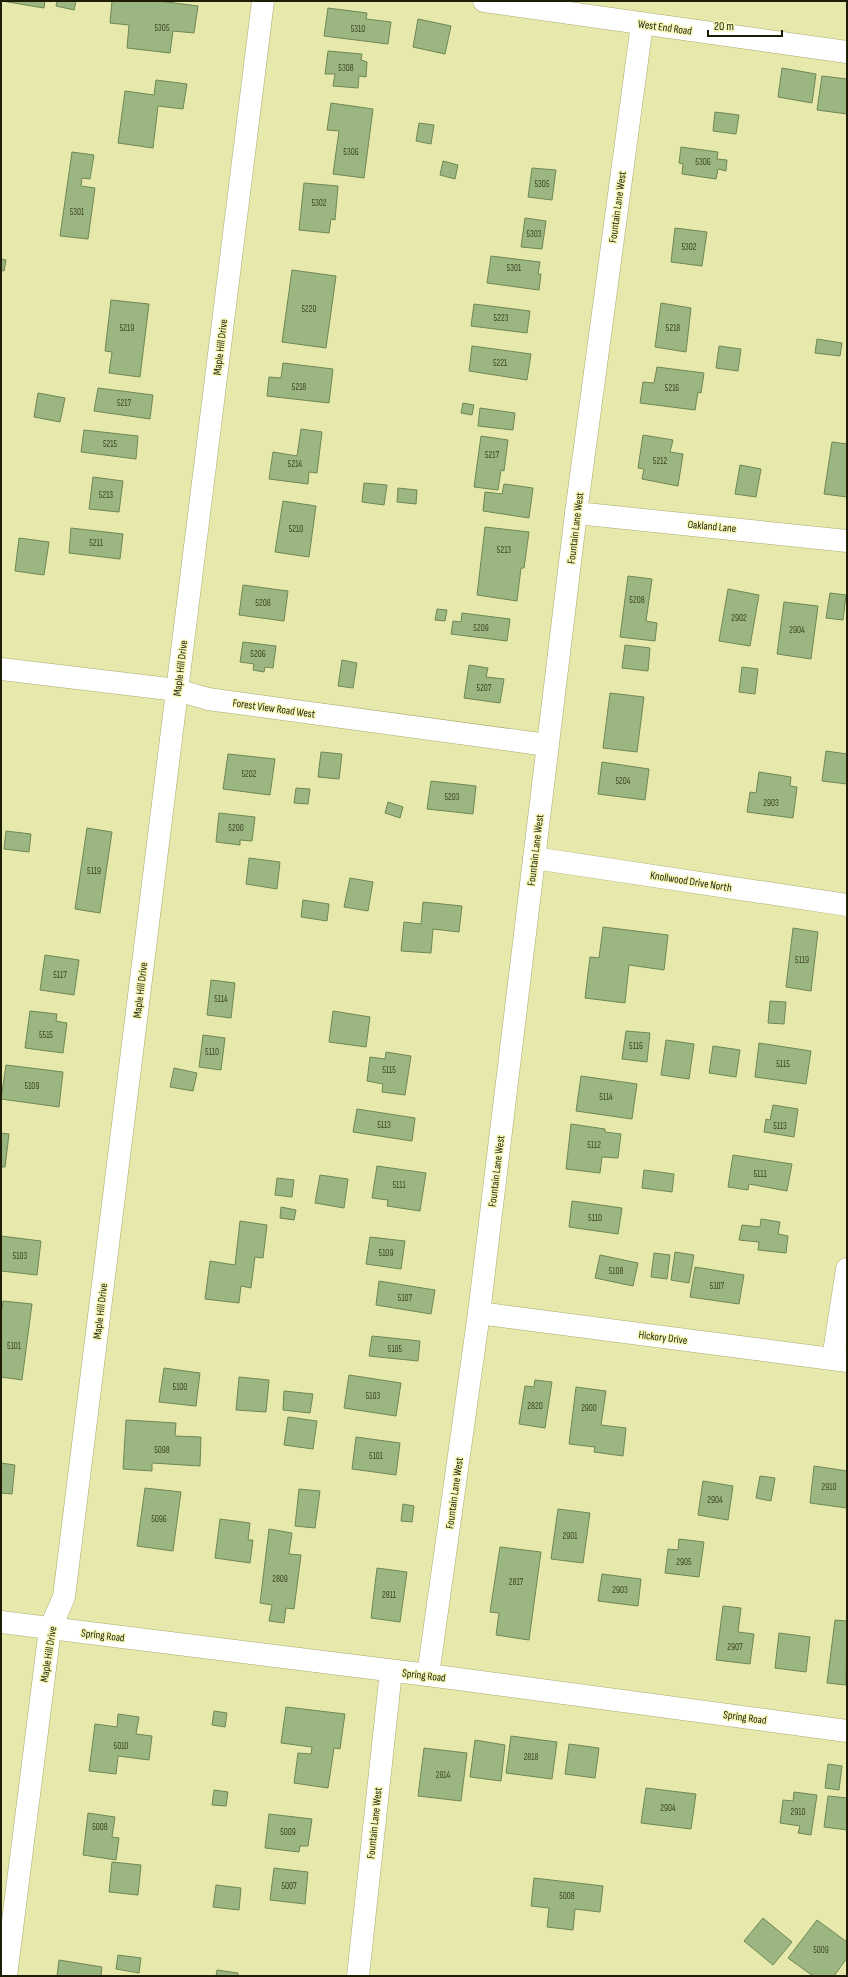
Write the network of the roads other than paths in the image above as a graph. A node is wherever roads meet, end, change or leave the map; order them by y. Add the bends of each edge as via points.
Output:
1 (263, 1) edge
2 (484, 1) edge
3 (642, 24) junction
4 (847, 52) edge
5 (576, 513) junction
6 (847, 541) edge
7 (1, 669) edge
8 (177, 690) junction
9 (548, 746) junction
10 (534, 858) junction
11 (847, 905) edge
12 (847, 1269) edge
13 (479, 1313) junction
14 (840, 1360) edge
15 (1, 1622) edge
16 (50, 1629) junction
17 (391, 1671) junction
18 (428, 1675) junction
19 (847, 1731) edge
20 (6, 1976) edge
21 (358, 1976) edge

1 - 8 street, Maple Hill Drive
2 - 3 street, West End Road
3 - 4 street, West End Road
3 - 5 street, Fountain Lane West
5 - 6 street, Oakland Lane
5 - 9 street, Fountain Lane West
7 - 8 street, Forest View Road West
8 - 9 street, Forest View Road West via 208,699
8 - 16 street, Maple Hill Drive via 64,1597
9 - 10 street, Fountain Lane West
10 - 11 street, Knollwood Drive North
10 - 13 street, Fountain Lane West
12 - 14 street
13 - 14 street, Hickory Drive
13 - 18 street, Fountain Lane West
15 - 16 street, Spring Road
16 - 17 street, Spring Road
16 - 20 street, Maple Hill Drive
17 - 18 street, Spring Road
17 - 21 street, Fountain Lane West
18 - 19 street, Spring Road

